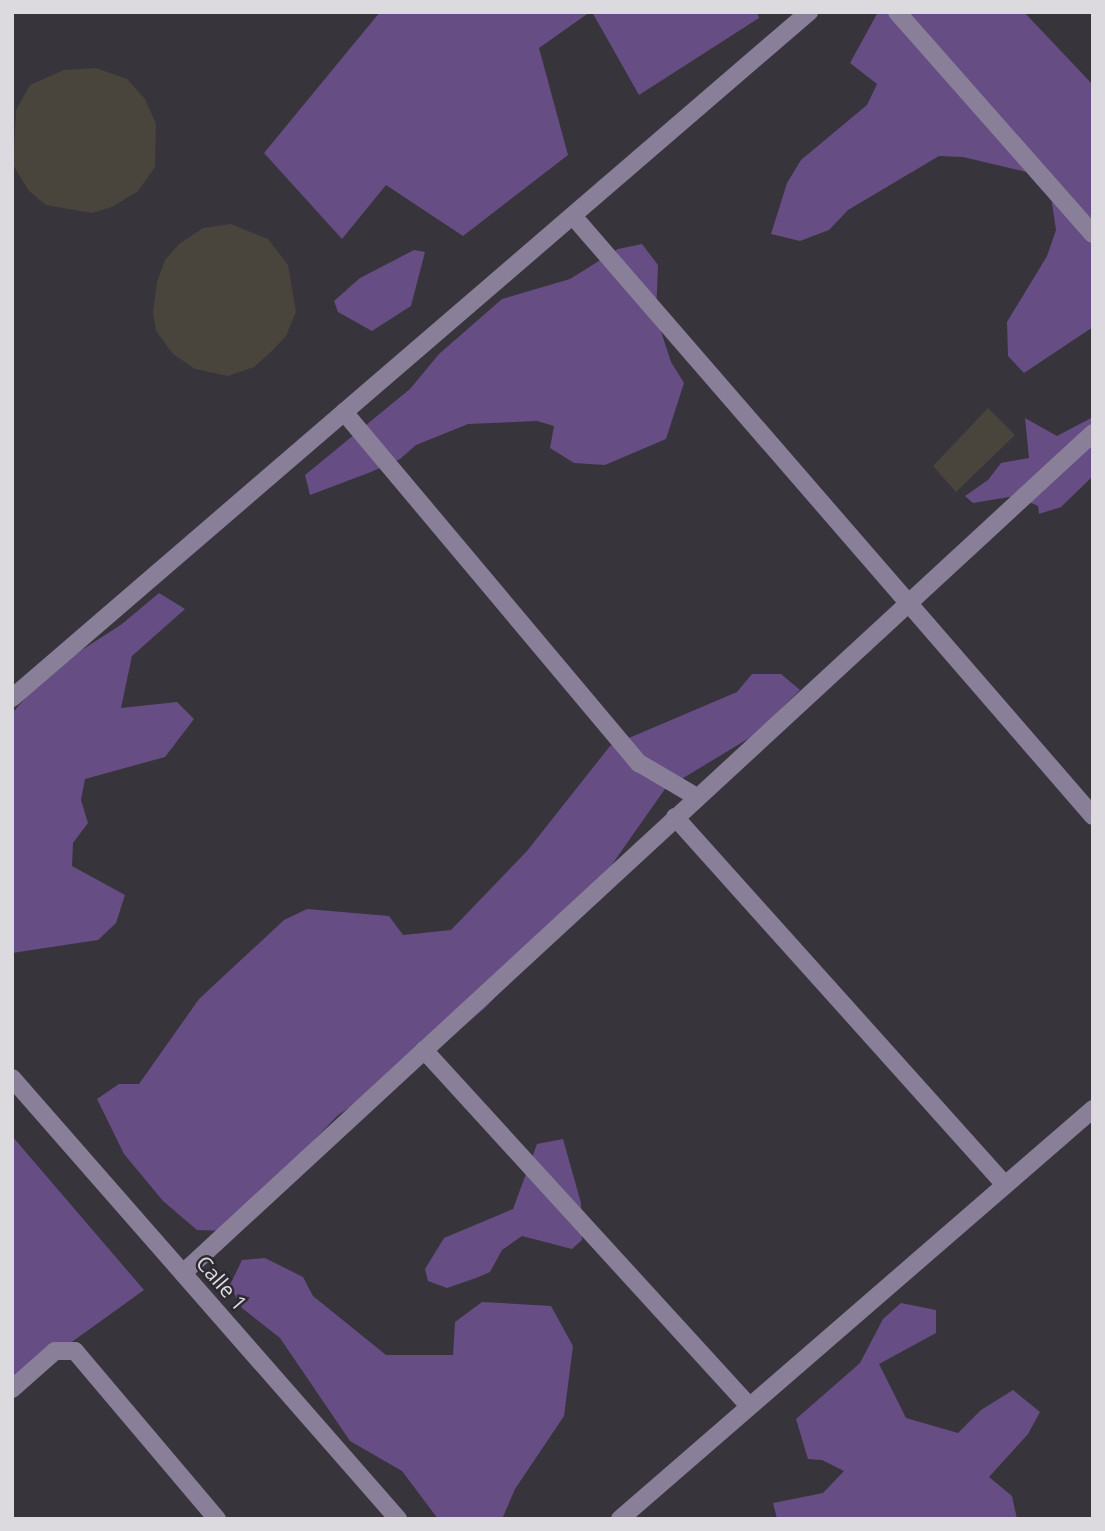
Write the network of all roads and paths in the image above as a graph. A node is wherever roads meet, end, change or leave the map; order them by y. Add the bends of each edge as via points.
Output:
1 (809, 12) edge
2 (898, 12) edge
3 (573, 216) junction
4 (1093, 234) edge
5 (344, 412) junction
6 (1093, 433) edge
7 (907, 602) junction
8 (12, 698) edge
9 (697, 797) junction
10 (1093, 816) edge
11 (675, 817) junction
12 (424, 1050) junction
13 (12, 1078) edge
14 (1093, 1109) edge
15 (1005, 1185) junction
16 (183, 1273) junction
17 (12, 1389) edge
18 (749, 1406) junction
19 (217, 1519) edge
20 (398, 1519) edge
21 (620, 1519) edge

1 - 3 street
2 - 4 street
3 - 5 street
3 - 7 street
5 - 8 street
5 - 9 street via 639,764
6 - 7 street
7 - 9 street
7 - 10 street
9 - 11 street
11 - 12 street
11 - 15 street
12 - 16 street
12 - 18 street
13 - 16 street, Calle 1
14 - 15 street
15 - 18 street
16 - 20 street, Calle 1
17 - 19 street via 55,1351 75,1351
18 - 21 street

